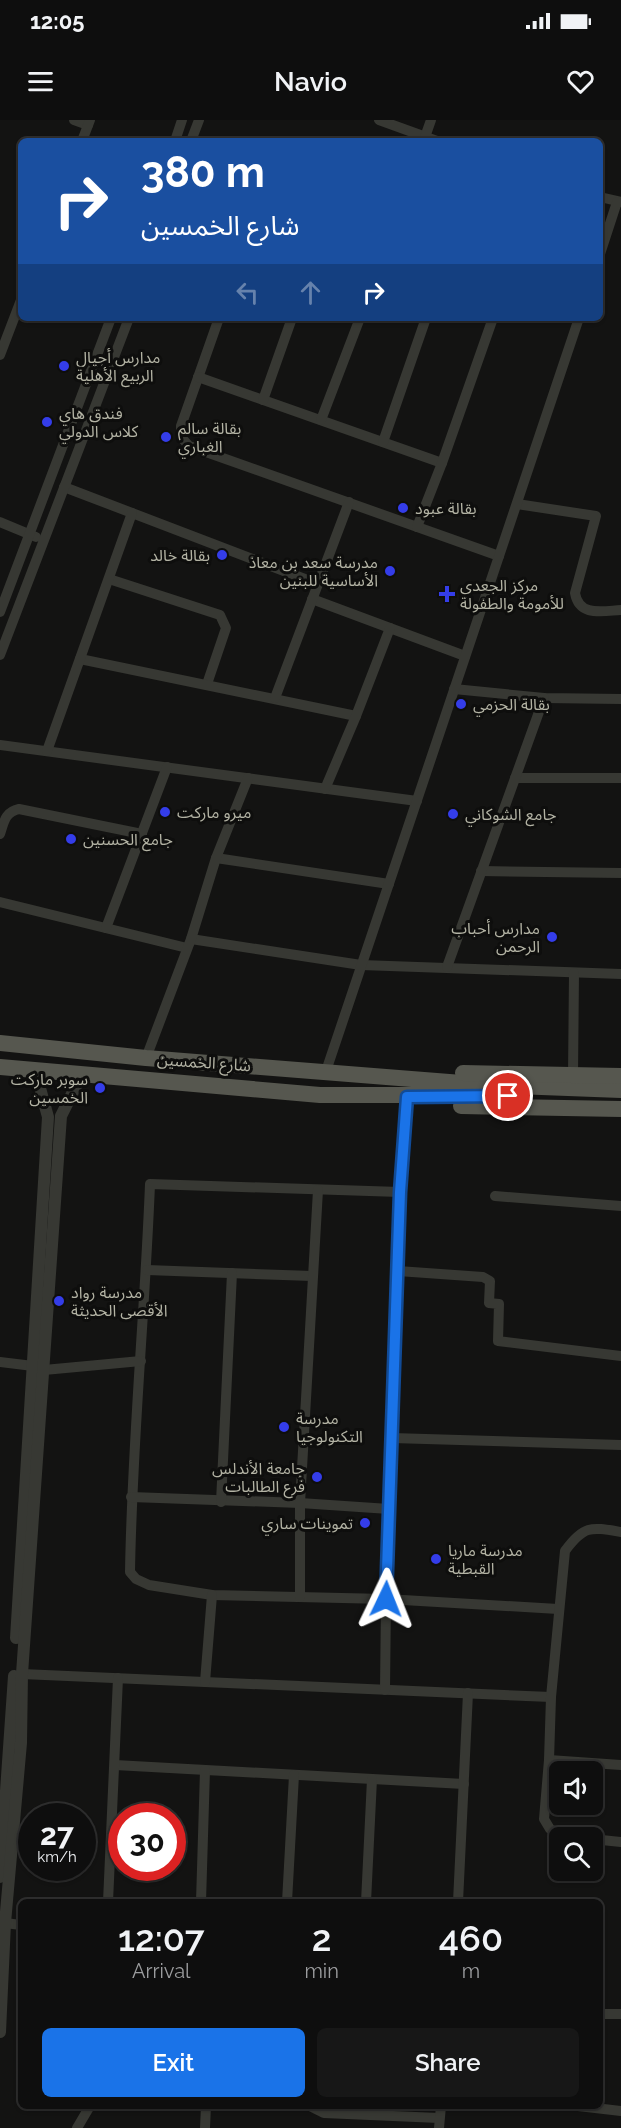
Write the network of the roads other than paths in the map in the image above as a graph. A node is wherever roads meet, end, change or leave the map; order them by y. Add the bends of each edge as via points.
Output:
1 (74, 120) edge
2 (183, 120) edge
3 (199, 120) edge
4 (380, 120) edge
5 (431, 120) edge
6 (89, 123) edge
7 (424, 137) junction
8 (83, 138) edge
9 (176, 138) edge
10 (192, 138) edge
11 (427, 138) edge
12 (603, 197) edge
13 (619, 202) edge
14 (603, 246) edge
15 (18, 308) edge
16 (110, 321) edge
17 (128, 321) edge
18 (218, 321) edge
19 (291, 321) edge
20 (359, 321) edge
21 (425, 321) edge
22 (492, 321) edge
23 (578, 321) edge
24 (0, 355) edge
25 (198, 377) junction
26 (263, 400) junction
27 (321, 420) junction
28 (383, 442) junction
29 (442, 463) junction
30 (64, 487) junction
31 (349, 502) junction
32 (517, 504) junction
33 (132, 513) junction
34 (0, 522) edge
35 (417, 527) junction
36 (30, 534) junction
37 (44, 541) junction
38 (499, 556) junction
39 (109, 579) junction
40 (318, 584) junction
41 (312, 599) junction
42 (621, 610) edge
43 (0, 612) edge
44 (390, 628) junction
45 (0, 655) edge
46 (465, 656) junction
47 (80, 659) junction
48 (207, 684) junction
49 (454, 690) junction
50 (275, 698) junction
51 (544, 698) junction
52 (621, 699) edge
53 (356, 716) junction
54 (0, 745) edge
55 (47, 751) junction
56 (167, 767) junction
57 (248, 778) junction
58 (515, 778) junction
59 (621, 778) edge
60 (325, 789) junction
61 (417, 801) junction
62 (0, 834) edge
63 (142, 834) junction
64 (216, 858) junction
65 (482, 871) junction
66 (621, 873) edge
67 (389, 884) junction
68 (0, 902) edge
69 (106, 928) junction
70 (189, 943) junction
71 (361, 965) junction
72 (447, 967) junction
73 (574, 973) junction
74 (621, 974) edge
75 (0, 1043) edge
76 (82, 1052) junction
77 (146, 1058) junction
78 (0, 1067) edge
79 (39, 1071) junction
80 (326, 1071) junction
81 (82, 1074) junction
82 (573, 1075) junction
83 (621, 1076) edge
84 (407, 1078) junction
85 (486, 1090) junction
86 (621, 1090) edge
87 (407, 1097) junction
88 (621, 1100) edge
89 (621, 1109) edge
90 (318, 1190) junction
91 (400, 1192) junction
92 (495, 1196) dead end
93 (621, 1206) edge
94 (147, 1270) junction
95 (398, 1270) junction
96 (232, 1274) junction
97 (312, 1276) junction
98 (621, 1356) edge
99 (141, 1360) junction
100 (0, 1362) edge
101 (38, 1368) junction
102 (34, 1427) junction
103 (392, 1438) junction
104 (621, 1445) edge
105 (131, 1497) junction
106 (221, 1502) junction
107 (300, 1503) junction
108 (389, 1509) junction
109 (621, 1532) edge
110 (212, 1595) junction
111 (300, 1597) junction
112 (386, 1599) junction
113 (558, 1609) junction
114 (22, 1674) junction
115 (118, 1678) junction
116 (206, 1682) junction
117 (385, 1690) junction
118 (468, 1694) junction
119 (550, 1697) junction
120 (10, 1743) edge
121 (549, 1760) junction
122 (115, 1765) junction
123 (621, 1765) edge
124 (205, 1770) junction
125 (294, 1774) junction
126 (372, 1779) junction
127 (464, 1784) junction
128 (549, 1827) edge
129 (603, 1840) edge
130 (621, 1842) edge
131 (0, 1877) edge
132 (108, 1899) edge
133 (201, 1899) edge
134 (287, 1899) edge
135 (366, 1899) edge
136 (458, 1899) edge
137 (5, 1923) junction
138 (18, 1924) edge
139 (603, 2014) edge
140 (621, 2014) edge
141 (0, 2032) edge
142 (88, 2109) edge
143 (206, 2109) edge
144 (315, 2109) edge
145 (603, 2109) edge
146 (621, 2111) edge
147 (439, 2123) edge
148 (77, 2128) edge
149 (205, 2128) edge

1 - 6 street
2 - 9 street
3 - 10 street
4 - 7 street
5 - 7 street
6 - 8 street
7 - 11 street
12 - 13 street
13 - 14 street
15 - 24 street
16 - 36 street
17 - 30 street
18 - 25 street
19 - 26 street
20 - 27 street
21 - 28 street
22 - 29 street
23 - 32 street
25 - 26 street
25 - 31 street via 181,426 181,437 189,446
26 - 27 street
27 - 28 street
28 - 29 street
29 - 35 street
30 - 33 street
30 - 37 street
31 - 35 street
31 - 40 street
32 - 38 street
32 - 42 street via 596,516 575,593 577,602 591,611
33 - 39 street
33 - 40 street
34 - 36 street
35 - 38 street
36 - 37 street
36 - 43 street
37 - 45 street
38 - 46 street
39 - 47 street
39 - 48 street via 220,615 226,627
40 - 41 street
41 - 44 street
41 - 50 street
44 - 46 street
44 - 53 street
46 - 49 street
47 - 48 street
47 - 55 street
48 - 50 street
49 - 51 street
49 - 61 street
50 - 53 street
51 - 52 street
51 - 58 street
53 - 60 street
54 - 55 street
55 - 56 street
56 - 57 street
56 - 63 street
57 - 60 street
57 - 64 street
58 - 59 street
58 - 65 street
60 - 61 street
61 - 67 street
62 - 63 street via 6,816 19,809
63 - 69 street
64 - 67 street
64 - 70 street
65 - 66 street
65 - 72 street
67 - 71 street
68 - 69 street
69 - 70 street
70 - 71 street
70 - 77 street
71 - 72 street
71 - 80 street
72 - 73 street
73 - 74 street
73 - 82 street
75 - 76 main road, شارع الخمسين
76 - 77 main road, شارع الخمسين
76 - 81 main road
77 - 80 main road, شارع الخمسين
78 - 79 main road, شارع الخمسين
79 - 81 main road, شارع الخمسين
79 - 101 street via 48,1117
80 - 84 main road, شارع الخمسين
81 - 87 main road, شارع الخمسين via 320,1095
81 - 101 street via 61,1116
82 - 83 main road, شارع الخمسين
82 - 84 main road, شارع الخمسين via 448,1072
84 - 85 main road, شارع الخمسين
85 - 86 main road, شارع الخمسين
85 - 87 main road, شارع الخمسين
85 - 88 main road, شارع الخمسين
87 - 89 main road, شارع الخمسين via 446,1106
87 - 91 street
90 - 91 street
90 - 94 street via 150,1184
90 - 97 street
91 - 95 street
92 - 93 street
94 - 96 street
94 - 99 street
95 - 98 street via 483,1277 490,1281 489,1303 499,1304 498,1341
95 - 103 street
96 - 97 street
96 - 106 street
97 - 107 street
99 - 101 street
99 - 105 street
100 - 101 street
101 - 102 street
102 - 114 street
102 - 120 street
103 - 104 street
103 - 108 street
105 - 106 street
105 - 110 street via 130,1572 149,1585
106 - 107 street
107 - 108 street
107 - 111 street
108 - 112 street
109 - 113 street via 589,1529 576,1536 565,1551
110 - 111 street
110 - 116 street
111 - 112 street
112 - 113 street
112 - 117 street
113 - 119 street
114 - 115 street
114 - 120 street
115 - 116 street
115 - 122 street
116 - 117 street
117 - 118 street
118 - 119 street
118 - 127 street
119 - 121 street
120 - 131 street
120 - 137 street
121 - 123 street
121 - 128 street via 544,1819
122 - 124 street
122 - 132 street
124 - 125 street
124 - 133 street
125 - 126 street
125 - 134 street
126 - 127 street
126 - 135 street
127 - 136 street
129 - 130 street
137 - 138 street
137 - 141 street
139 - 140 street
142 - 148 street
143 - 149 street
144 - 147 street via 324,2114
145 - 146 street

